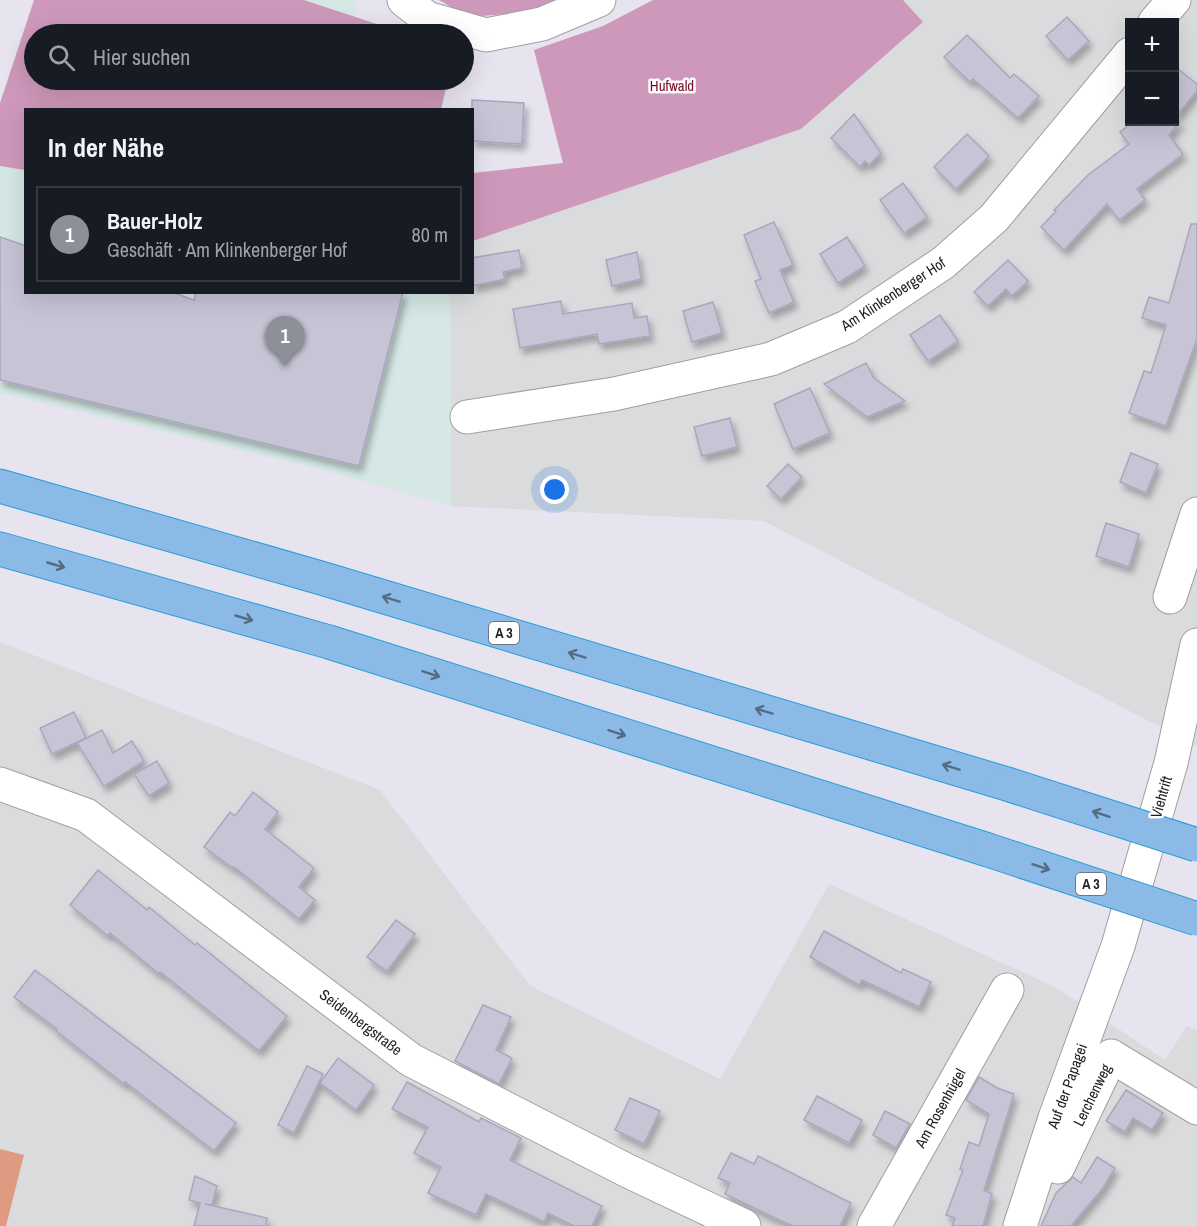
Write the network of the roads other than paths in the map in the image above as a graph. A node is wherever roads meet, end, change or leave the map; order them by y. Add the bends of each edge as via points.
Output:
1 (404, 0) edge
2 (599, 0) edge
3 (1174, 0) edge
4 (1158, 18) edge
5 (448, 24) edge
6 (474, 32) edge
7 (1125, 60) edge
8 (467, 417) dead end
9 (0, 486) edge
10 (1197, 514) edge
11 (0, 549) edge
12 (1170, 597) dead end
13 (1197, 645) edge
14 (0, 784) edge
15 (1197, 845) edge
16 (1197, 919) edge
17 (1118, 946) joint
18 (1007, 990) dead end
19 (1197, 1108) edge
20 (744, 1226) edge
21 (874, 1226) edge
22 (1020, 1226) edge
23 (1030, 1226) edge

1 - 5 street via 427,18
2 - 6 street via 542,24 486,35
3 - 4 street
7 - 8 street, Am Klinkenberger Hof via 994,218 943,263 847,327 771,359 614,394
15 -> 9 highway, A 3, bridge via 321,578
10 - 12 street
11 -> 16 highway, A 3, bridge via 329,642
13 - 17 street, Viehtrift via 1170,763
14 - 20 street, Seidenbergstraße via 86,815 411,1060
17 - 22 street, Auf der Papagei
18 - 21 street, Am Rosenhügel
19 - 23 street, Lerchenweg via 1111,1056

